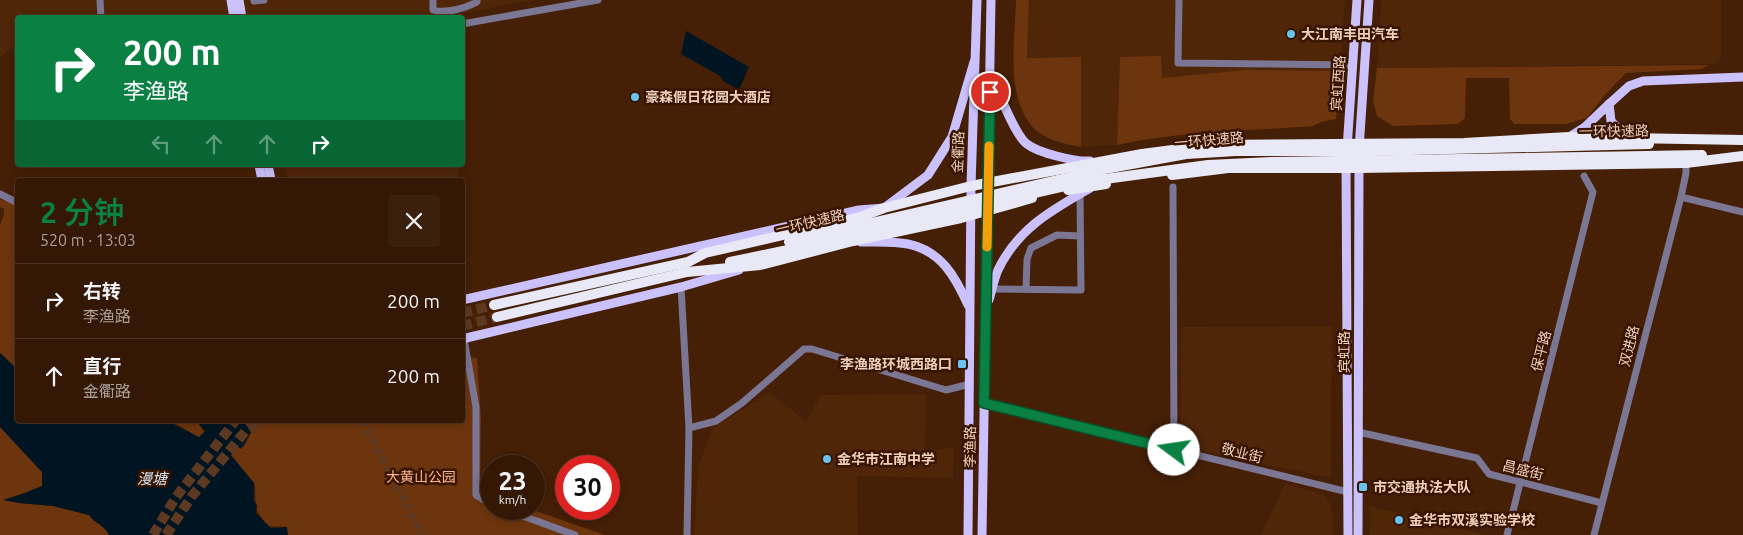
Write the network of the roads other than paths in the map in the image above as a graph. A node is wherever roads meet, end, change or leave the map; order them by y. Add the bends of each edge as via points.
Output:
1 (100, 0) edge
2 (231, 0) edge
3 (239, 0) edge
4 (264, 0) edge
5 (433, 0) edge
6 (477, 0) edge
7 (598, 0) edge
8 (977, 0) edge
9 (991, 0) edge
10 (1179, 0) edge
11 (1357, 0) edge
12 (1369, 0) edge
13 (254, 1) edge
14 (100, 15) edge
15 (234, 15) edge
16 (242, 15) edge
17 (465, 23) edge
18 (974, 62) junction
19 (1352, 65) junction
20 (990, 74) junction
21 (1743, 77) edge
22 (1609, 104) junction
23 (1569, 137) junction
24 (1626, 137) junction
25 (1743, 140) edge
26 (1347, 144) junction
27 (1359, 144) junction
28 (1743, 156) edge
29 (1103, 161) junction
30 (1686, 163) junction
31 (1346, 168) junction
32 (1358, 168) junction
33 (1584, 176) dead end
34 (988, 183) junction
35 (971, 186) junction
36 (1093, 186) junction
37 (1173, 187) dead end
38 (1080, 193) junction
39 (0, 194) edge
40 (1681, 197) junction
41 (15, 202) edge
42 (884, 208) junction
43 (988, 210) junction
44 (1743, 212) edge
45 (970, 215) junction
46 (1080, 236) junction
47 (853, 241) junction
48 (789, 246) junction
49 (760, 265) junction
50 (688, 267) junction
51 (681, 287) junction
52 (989, 289) junction
53 (1026, 289) junction
54 (465, 299) edge
55 (494, 305) tunnel mouth
56 (970, 309) junction
57 (497, 318) tunnel mouth
58 (465, 339) edge
59 (465, 349) edge
60 (970, 384) junction
61 (984, 403) junction
62 (689, 428) junction
63 (1358, 432) junction
64 (1174, 450) junction
65 (1520, 482) junction
66 (1348, 492) junction
67 (480, 497) edge
68 (1602, 503) junction
69 (534, 520) edge
70 (575, 535) edge
71 (687, 535) edge
72 (968, 535) edge
73 (982, 535) edge
74 (1348, 535) edge
75 (1358, 535) edge
76 (1507, 535) edge
77 (1594, 535) edge

1 - 14 street
2 - 15 main road
3 - 16 main road
4 - 13 street
5 - 6 street via 433,10 439,12 470,6
7 - 17 street
8 - 18 main road, 金衢路
9 - 20 main road
10 - 19 street via 1178,63
11 - 19 main road, 宾虹西路
12 - 27 main road, 宾虹西路
18 - 35 main road, 金衢路
18 - 42 main road via 952,137 941,156 928,175
19 - 26 main road, 宾虹西路
20 - 29 main road via 1026,144 1083,162
20 - 34 main road
21 - 22 main road via 1643,81 1629,86
22 - 23 main road
22 - 24 main road via 1612,121
23 - 24 highway
23 - 27 highway
24 - 25 highway
25 - 48 highway, 一环快速路, bridge via 1186,154 1110,168
26 - 27 highway
26 - 29 highway via 1210,145
26 - 31 main road, 宾虹西路
27 - 32 main road, 宾虹西路
28 - 30 highway
28 - 48 highway, 一环快速路, bridge via 1271,162 1208,166 1083,182
29 - 34 highway
30 - 32 highway
30 - 40 street, 双进路
31 - 32 highway
31 - 36 highway via 1228,168
31 - 66 main road, 宾虹路
32 - 63 main road, 宾虹路
33 - 65 street, 保平路 via 1594,192
34 - 35 highway
34 - 43 main road
35 - 42 highway
35 - 45 main road, 金衢路
36 - 38 main road
36 - 43 highway via 1063,190
37 - 64 street
38 - 46 street
38 - 52 main road via 1042,217 1015,241
39 - 41 street
40 - 44 street
40 - 68 street, 双进路
42 - 50 highway via 860,217 705,253
42 - 54 main road via 859,210
43 - 45 highway
43 - 52 main road, 李渔路
45 - 47 highway
45 - 56 main road, 李渔路
46 - 53 street via 1057,236 1031,248 1027,259
46 - 53 street via 1080,290
47 - 49 highway
47 - 56 main road via 907,244 926,250 941,260 954,276
48 - 50 highway, 一环快速路
49 - 50 highway
49 - 51 main road
50 - 55 highway
50 - 57 highway
51 - 58 main road
51 - 62 street
52 - 53 street
52 - 61 main road, 李渔路
56 - 60 main road, 李渔路
59 - 67 street via 476,407 476,495
60 - 62 street via 946,390 812,348 804,349 742,403 716,421
60 - 72 main road, 李渔路
61 - 64 street, 敬业街
61 - 73 main road, 李渔路
62 - 71 street
63 - 65 street, 昌盛街 via 1477,458 1489,474
63 - 75 main road, 宾虹路
64 - 66 street, 敬业街
65 - 68 street, 昌盛街
65 - 76 street, 保平路
66 - 74 main road, 宾虹路
68 - 77 street, 双进路
69 - 70 street

